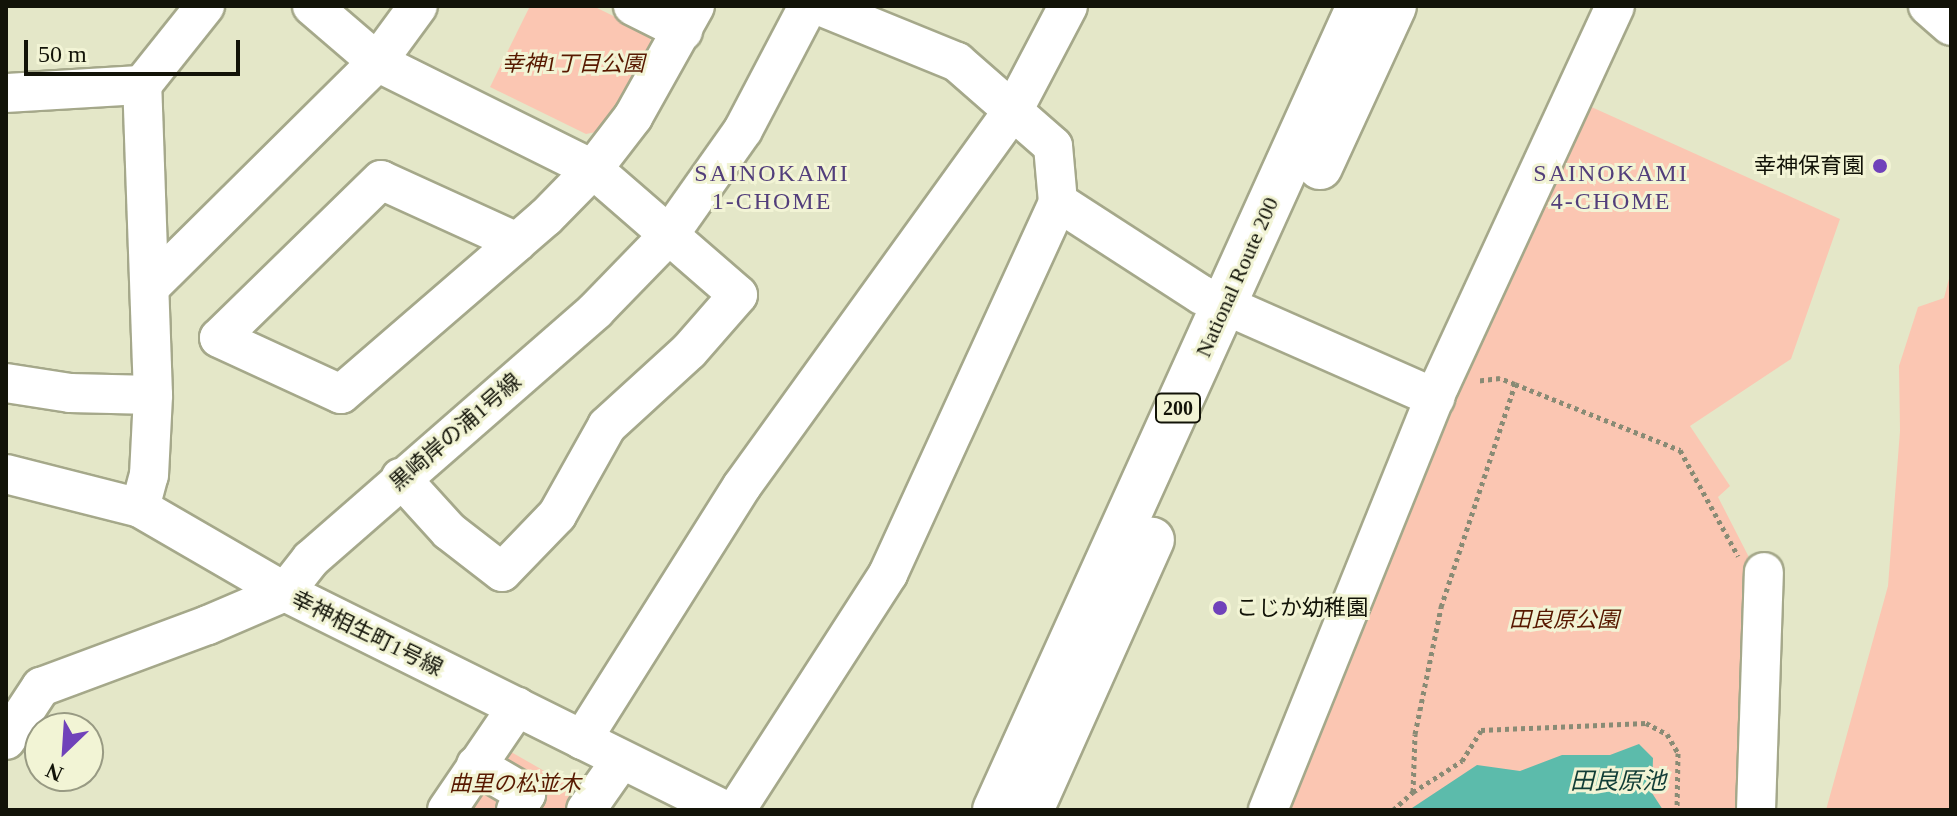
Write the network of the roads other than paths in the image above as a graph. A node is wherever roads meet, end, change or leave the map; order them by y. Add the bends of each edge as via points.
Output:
1 (205, 6) edge
2 (312, 6) edge
3 (418, 6) edge
4 (633, 6) edge
5 (808, 6) edge
6 (820, 6) edge
7 (1068, 6) edge
8 (1359, 6) edge
9 (1394, 6) edge
10 (1615, 6) edge
11 (1928, 6) edge
12 (689, 18) edge
13 (1951, 26) edge
14 (377, 62) junction
15 (142, 85) junction
16 (6, 93) edge
17 (1014, 109) junction
18 (593, 169) junction
19 (1058, 202) junction
20 (669, 235) junction
21 (517, 242) junction
22 (151, 286) junction
23 (1237, 313) junction
24 (6, 383) edge
25 (1438, 392) junction
26 (153, 395) junction
27 (6, 474) edge
28 (401, 478) junction
29 (140, 508) junction
30 (1753, 567) road end
31 (285, 592) junction
32 (23, 690) edge
33 (517, 707) junction
34 (6, 740) edge
35 (582, 740) junction
36 (621, 760) junction
37 (476, 765) junction
38 (447, 810) edge
39 (516, 810) edge
40 (586, 810) edge
41 (724, 810) edge
42 (736, 810) edge
43 (995, 810) edge
44 (1031, 810) edge
45 (1268, 810) edge
46 (1756, 810) edge

1 - 15 street
2 - 14 street
3 - 14 street
4 - 12 street
5 - 20 street, 黒崎岸の浦1号線 via 743,130
6 - 17 street via 957,62
7 - 17 street
8 - 23 highway, National Route 200 / 200
9 - 23 highway, National Route 200 / 200
10 - 25 street
11 - 13 street
12 - 18 street via 633,117
14 - 18 street
14 - 22 street
15 - 16 street
15 - 22 street
17 - 19 street via 1053,146
17 - 35 street via 742,486
18 - 20 street
18 - 21 street
19 - 23 street
19 - 42 street via 888,574
20 - 28 street, 黒崎岸の浦1号線 via 596,310
20 - 28 street via 738,295 689,351 607,426 557,515 502,572 449,531
21 - 21 street via 381,180 219,338 341,394
22 - 26 street
23 - 25 street
23 - 43 highway, National Route 200 / 200
23 - 44 highway, National Route 200 / 200
24 - 26 street via 70,393
25 - 45 street
26 - 29 street via 149,475
27 - 29 street, 幸神相生町1号線
28 - 31 street, 黒崎岸の浦1号線 via 311,559
29 - 31 street, 幸神相生町1号線
30 - 46 street
31 - 32 street, 黒崎岸の浦1号線
31 - 33 street, 幸神相生町1号線
32 - 34 street, 黒崎岸の浦1号線
33 - 35 street, 幸神相生町1号線
33 - 37 street
35 - 36 street, 幸神相生町1号線
36 - 40 street
36 - 41 street, 幸神相生町1号線
37 - 38 street
37 - 39 street via 526,794

